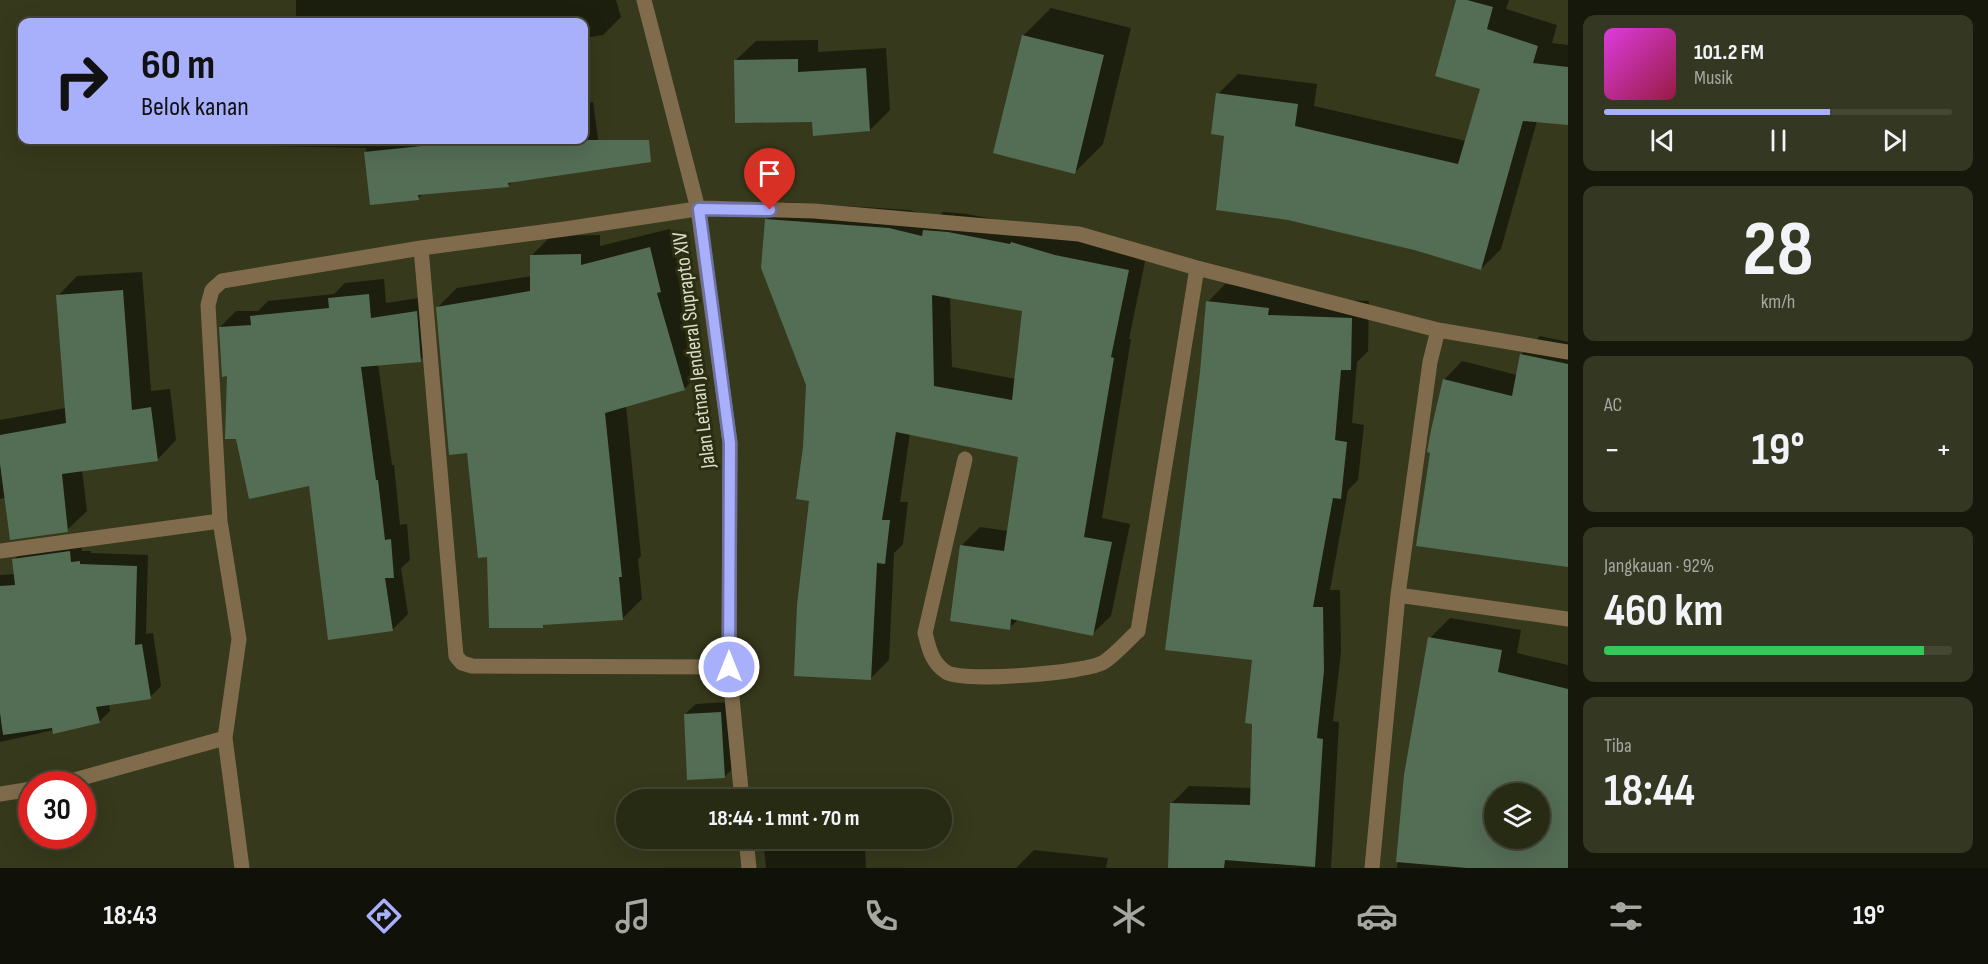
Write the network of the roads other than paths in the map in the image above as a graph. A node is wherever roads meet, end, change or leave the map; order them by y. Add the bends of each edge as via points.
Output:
1 (644, 0) edge
2 (699, 209) junction
3 (421, 248) junction
4 (1197, 268) junction
5 (1438, 330) junction
6 (1568, 352) edge
7 (965, 459) dead end
8 (220, 521) junction
9 (0, 551) edge
10 (1398, 595) junction
11 (1568, 619) edge
12 (729, 667) junction
13 (225, 738) junction
14 (96, 774) edge
15 (741, 789) edge
16 (18, 791) edge
17 (0, 794) edge
18 (747, 849) edge
19 (242, 868) edge
20 (749, 868) edge
21 (1372, 868) edge

1 - 2 street, Jalan Letnan Jenderal Suprapto XIV
2 - 3 street
2 - 4 street via 814,211 1079,234
2 - 12 street, Jalan Letnan Jenderal Suprapto XIV via 730,443
3 - 8 street via 222,281 212,290 208,305
3 - 12 street via 456,656 472,666
4 - 5 street
4 - 7 street via 1138,631 1103,663 1050,674 980,677 947,673 931,658 925,633
5 - 6 street
5 - 10 street via 1430,362
8 - 9 street
8 - 13 street via 239,639
10 - 11 street
10 - 21 street
12 - 15 street, Jalan Letnan Jenderal Suprapto XIV
13 - 14 street
13 - 19 street
16 - 17 street
18 - 20 street

